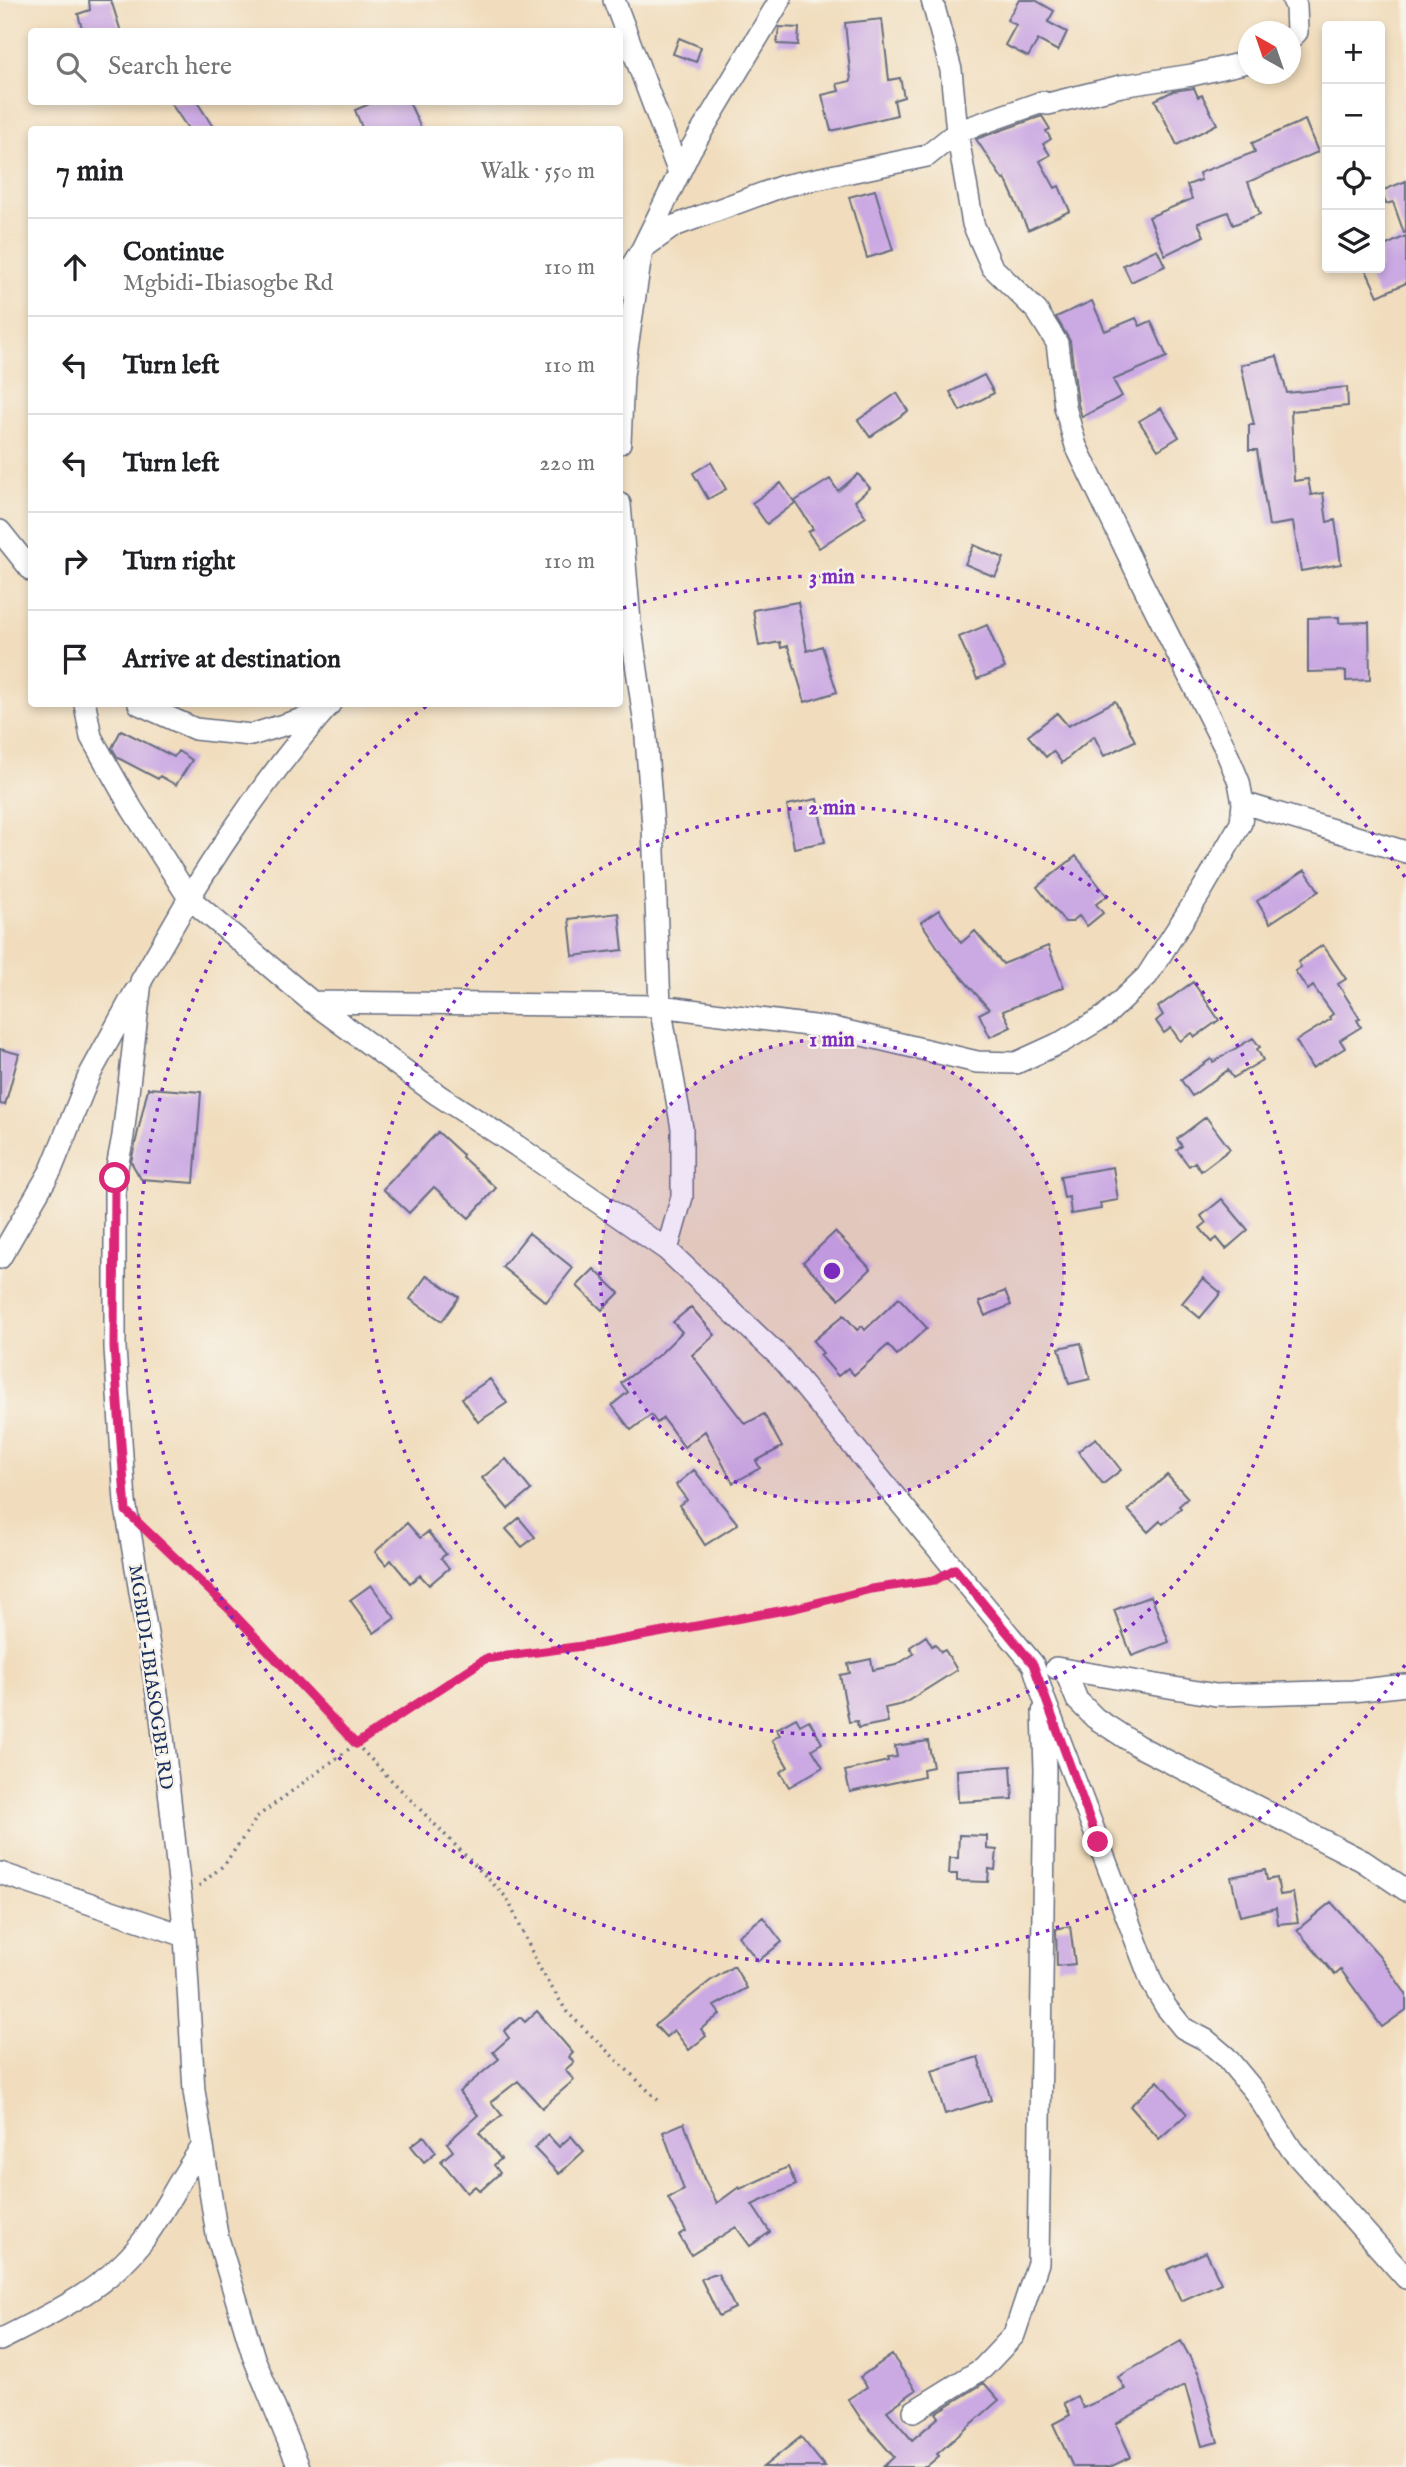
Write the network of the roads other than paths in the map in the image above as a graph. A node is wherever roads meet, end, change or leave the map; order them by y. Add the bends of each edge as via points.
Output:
1 (614, 0) edge
2 (780, 0) edge
3 (932, 0) edge
4 (1293, 0) edge
5 (1297, 21) edge
6 (1238, 64) edge
7 (957, 131) junction
8 (679, 173) junction
9 (642, 249) junction
10 (623, 280) edge
11 (623, 375) edge
12 (0, 531) edge
13 (623, 539) edge
14 (28, 565) edge
15 (86, 707) edge
16 (146, 707) edge
17 (326, 708) edge
18 (1243, 803) junction
19 (1406, 852) edge
20 (189, 898) junction
21 (141, 981) junction
22 (312, 1002) junction
23 (660, 1006) junction
24 (667, 1250) junction
25 (0, 1258) edge
26 (1033, 1664) junction
27 (1065, 1670) junction
28 (1406, 1685) edge
29 (1043, 1696) junction
30 (0, 1873) edge
31 (1406, 1890) edge
32 (186, 1936) junction
33 (203, 2146) junction
34 (1406, 2278) edge
35 (0, 2340) edge
36 (914, 2411) dead end
37 (299, 2467) edge

1 - 8 street
2 - 8 street
3 - 7 street via 951,70
4 - 5 street
6 - 7 street via 1042,102
7 - 9 street via 927,156 783,186 674,226
7 - 18 street via 973,224 992,267 1037,311 1058,344 1065,407 1076,446 1224,746
8 - 9 street
9 - 10 street
9 - 11 street
12 - 14 street
13 - 23 street via 652,813
15 - 20 street via 91,737
16 - 17 street via 195,729 251,735
17 - 20 street, MGBIDI-IBIASOGBE RD via 224,841
18 - 19 street
18 - 23 street via 1241,823 1229,847 1147,976 1105,1016 1016,1063 977,1062 837,1029
20 - 21 street, MGBIDI-IBIASOGBE RD
20 - 22 street
21 - 25 street via 89,1076 51,1170
21 - 32 street, MGBIDI-IBIASOGBE RD via 115,1178 114,1348 126,1511 161,1718
22 - 23 street
22 - 24 street via 438,1095
23 - 24 street via 682,1128 682,1197
24 - 26 street via 779,1356
26 - 27 street
26 - 29 street
27 - 28 street via 1216,1695
27 - 31 street via 1077,1700 1095,1718 1138,1746 1363,1861
29 - 34 street via 1152,1983 1166,2007 1183,2028 1226,2057 1292,2150
29 - 36 street via 1038,2263 1014,2335 982,2369
30 - 32 street
32 - 33 street, MGBIDI-IBIASOGBE RD via 194,2091
33 - 35 street via 142,2242 117,2270 89,2292
33 - 37 street, MGBIDI-IBIASOGBE RD via 217,2235 254,2358

